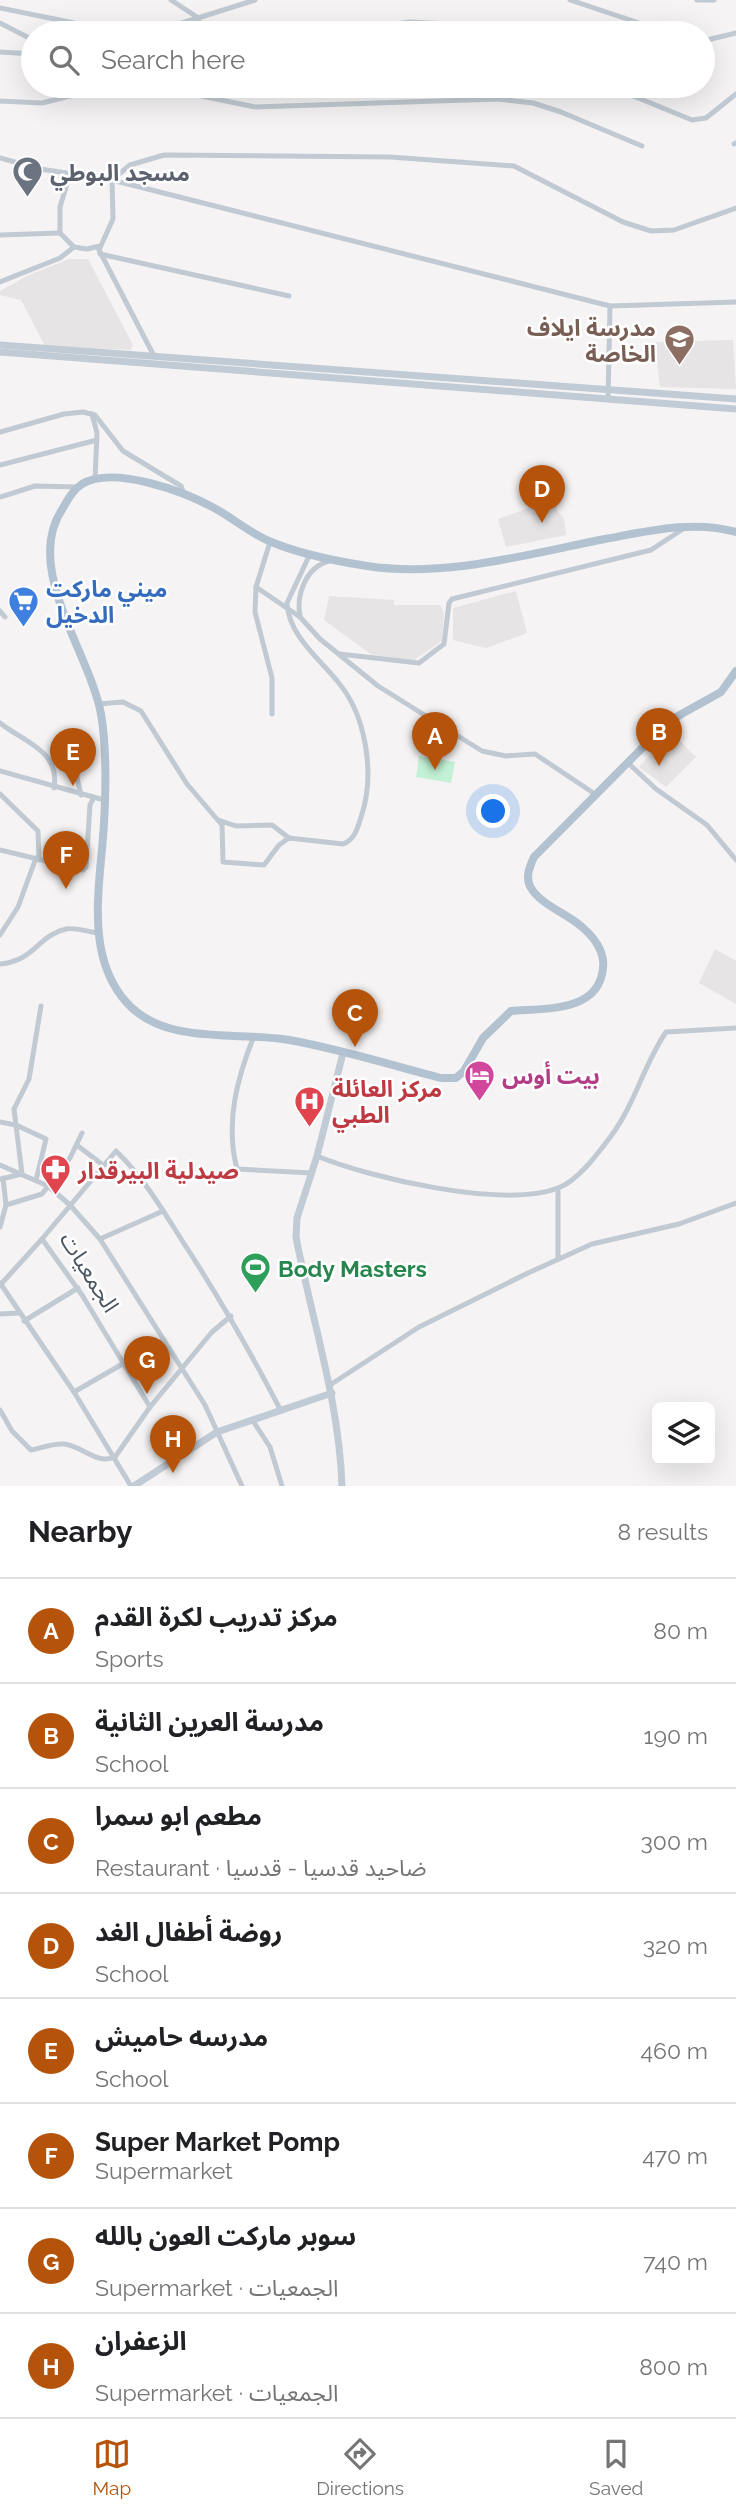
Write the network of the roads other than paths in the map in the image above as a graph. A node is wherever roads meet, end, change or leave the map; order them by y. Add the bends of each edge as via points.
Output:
1 (171, 0) edge
2 (255, 0) edge
3 (570, 0) edge
4 (697, 0) edge
5 (715, 0) edge
6 (0, 8) edge
7 (197, 17) junction
8 (64, 21) edge
9 (185, 21) edge
10 (199, 21) edge
11 (633, 21) edge
12 (0, 23) edge
13 (736, 33) edge
14 (21, 34) edge
15 (715, 38) edge
16 (0, 52) edge
17 (21, 53) edge
18 (736, 94) edge
19 (62, 98) edge
20 (211, 98) edge
21 (638, 98) edge
22 (0, 101) edge
23 (642, 145) dead end
24 (0, 158) edge
25 (70, 174) junction
26 (112, 180) junction
27 (736, 208) edge
28 (60, 233) junction
29 (0, 235) edge
30 (100, 246) junction
31 (74, 247) junction
32 (100, 254) junction
33 (0, 282) edge
34 (289, 296) dead end
35 (736, 302) edge
36 (610, 306) junction
37 (0, 345) edge
38 (0, 352) edge
39 (154, 360) junction
40 (608, 395) junction
41 (736, 399) edge
42 (736, 409) edge
43 (92, 414) junction
44 (0, 432) edge
45 (97, 440) junction
46 (0, 465) edge
47 (95, 479) junction
48 (77, 487) junction
49 (184, 494) junction
50 (0, 497) edge
51 (688, 526) junction
52 (736, 532) edge
53 (270, 542) junction
54 (311, 554) junction
55 (335, 559) junction
56 (256, 587) junction
57 (0, 611) edge
58 (287, 611) junction
59 (5, 617) dead end
60 (300, 617) junction
61 (339, 654) junction
62 (736, 671) edge
63 (98, 704) junction
64 (272, 714) dead end
65 (0, 723) edge
66 (69, 743) dead end
67 (626, 762) junction
68 (0, 771) edge
69 (54, 788) junction
70 (0, 794) edge
71 (595, 794) junction
72 (81, 795) junction
73 (93, 799) junction
74 (104, 800) junction
75 (218, 820) junction
76 (289, 838) junction
77 (0, 850) edge
78 (38, 859) junction
79 (736, 860) edge
80 (98, 933) junction
81 (0, 935) edge
82 (0, 964) edge
83 (41, 1006) dead end
84 (736, 1028) edge
85 (254, 1036) junction
86 (343, 1053) junction
87 (0, 1122) edge
88 (16, 1125) junction
89 (82, 1133) dead end
90 (78, 1146) junction
91 (317, 1156) junction
92 (0, 1165) edge
93 (103, 1166) junction
94 (312, 1173) junction
95 (22, 1174) junction
96 (1, 1179) edge
97 (36, 1180) junction
98 (48, 1186) junction
99 (558, 1188) junction
100 (736, 1203) edge
101 (6, 1205) junction
102 (71, 1205) junction
103 (3, 1211) edge
104 (163, 1211) junction
105 (0, 1227) edge
106 (42, 1239) junction
107 (100, 1239) junction
108 (558, 1259) junction
109 (1, 1283) edge
110 (78, 1288) junction
111 (19, 1313) junction
112 (0, 1314) edge
113 (230, 1316) junction
114 (24, 1321) junction
115 (164, 1340) junction
116 (123, 1362) junction
117 (182, 1369) junction
118 (331, 1389) junction
119 (74, 1392) junction
120 (150, 1407) junction
121 (0, 1410) edge
122 (281, 1411) junction
123 (253, 1421) junction
124 (217, 1432) junction
125 (115, 1457) junction
126 (132, 1486) edge
127 (232, 1486) edge
128 (243, 1486) edge
129 (282, 1486) edge
130 (342, 1486) edge

1 - 7 street
2 - 7 street
3 - 11 street
4 - 5 street
6 - 8 street
7 - 9 street
7 - 10 street
12 - 14 street
13 - 15 street
16 - 17 street
18 - 21 street via 706,118 692,120
19 - 22 street via 42,103
20 - 23 street via 255,107 498,99 533,103
24 - 25 street
25 - 26 street
25 - 28 street via 60,207
26 - 27 street via 130,165 174,155 390,157 514,166 623,222 651,231 674,230
26 - 30 street via 114,214
26 - 36 street
28 - 29 street
28 - 31 street
30 - 31 street
30 - 32 street
31 - 33 street
32 - 34 street
32 - 39 street
35 - 36 street
36 - 40 street
37 - 39 street
38 - 39 street
39 - 40 street
40 - 41 street
40 - 42 street
43 - 44 street via 64,414
43 - 45 street
43 - 49 street via 100,417 123,451 181,486
45 - 46 street
45 - 47 street
47 - 48 main road
47 - 49 main road via 126,478
48 - 50 street via 35,486
48 - 63 main road via 52,526 49,548 60,598
49 - 53 main road
51 - 52 main road
51 - 55 main road via 428,571
51 - 61 street via 651,550 452,599 444,644 419,663
53 - 54 main road
53 - 56 street
54 - 55 main road
54 - 58 street
55 - 60 street via 322,563 306,579 298,605
56 - 58 street
56 - 64 street via 257,623 272,678
57 - 59 street
58 - 60 street
58 - 76 street via 294,630 352,703 367,760 368,783 365,804 349,842
60 - 61 street
61 - 71 street via 378,686 482,751 506,756 535,754
62 - 67 main road via 721,692 682,711
63 - 74 main road
63 - 75 street via 123,702 141,711 187,784
65 - 69 street via 51,759
66 - 72 street
67 - 71 main road
67 - 79 street via 707,825
68 - 69 street
69 - 72 street
70 - 78 street via 38,831
71 - 86 main road via 534,858 527,878 531,889 582,927 602,953 603,974 590,995 561,1007 511,1011 483,1038 456,1078
72 - 73 street
73 - 74 street
73 - 78 street via 86,867 79,870
74 - 80 main road
75 - 76 street via 236,827 272,825
75 - 76 street via 223,830 222,862 264,865
77 - 78 street
78 - 81 street
80 - 82 street via 70,928 57,932 25,958
80 - 85 main road via 104,965 114,986 138,1014 177,1031
83 - 88 street via 29,1079 14,1109
84 - 99 street via 666,1032 611,1136
85 - 86 main road
85 - 94 street via 235,1091 232,1130 237,1168
86 - 91 street
87 - 88 street
88 - 95 street
88 - 97 street via 47,1139
89 - 90 street
90 - 93 street
90 - 98 street
91 - 94 street
91 - 99 street via 418,1184 467,1191 523,1195
92 - 95 street, الجمعيات
93 - 102 street
93 - 104 street via 116,1151 144,1180
94 - 118 street via 296,1237
95 - 96 street
95 - 97 street, الجمعيات
96 - 101 street
97 - 98 street, الجمعيات
98 - 101 street via 41,1194
98 - 102 street, الجمعيات
99 - 108 street
100 - 108 street via 679,1224 592,1244
101 - 103 street
102 - 106 street, الجمعيات
102 - 107 street, الجمعيات
103 - 105 street
104 - 107 street, الجمعيات
104 - 113 street
106 - 109 street
106 - 110 street, الجمعيات
107 - 115 street, الجمعيات
108 - 118 street via 419,1327
109 - 111 street
110 - 114 street
110 - 116 street, الجمعيات
111 - 112 street
111 - 114 street
113 - 117 street
113 - 122 street
114 - 119 street
115 - 116 street
115 - 117 street, الجمعيات
116 - 119 street
116 - 120 street, الجمعيات
117 - 120 street
117 - 124 street, الجمعيات
118 - 122 street
118 - 130 street
119 - 125 street
120 - 125 street
121 - 125 street via 31,1450 65,1444 88,1451 98,1460
122 - 123 street
123 - 124 street
123 - 129 street via 270,1447
124 - 126 street
124 - 128 street, الجمعيات
125 - 126 street
127 - 128 street

